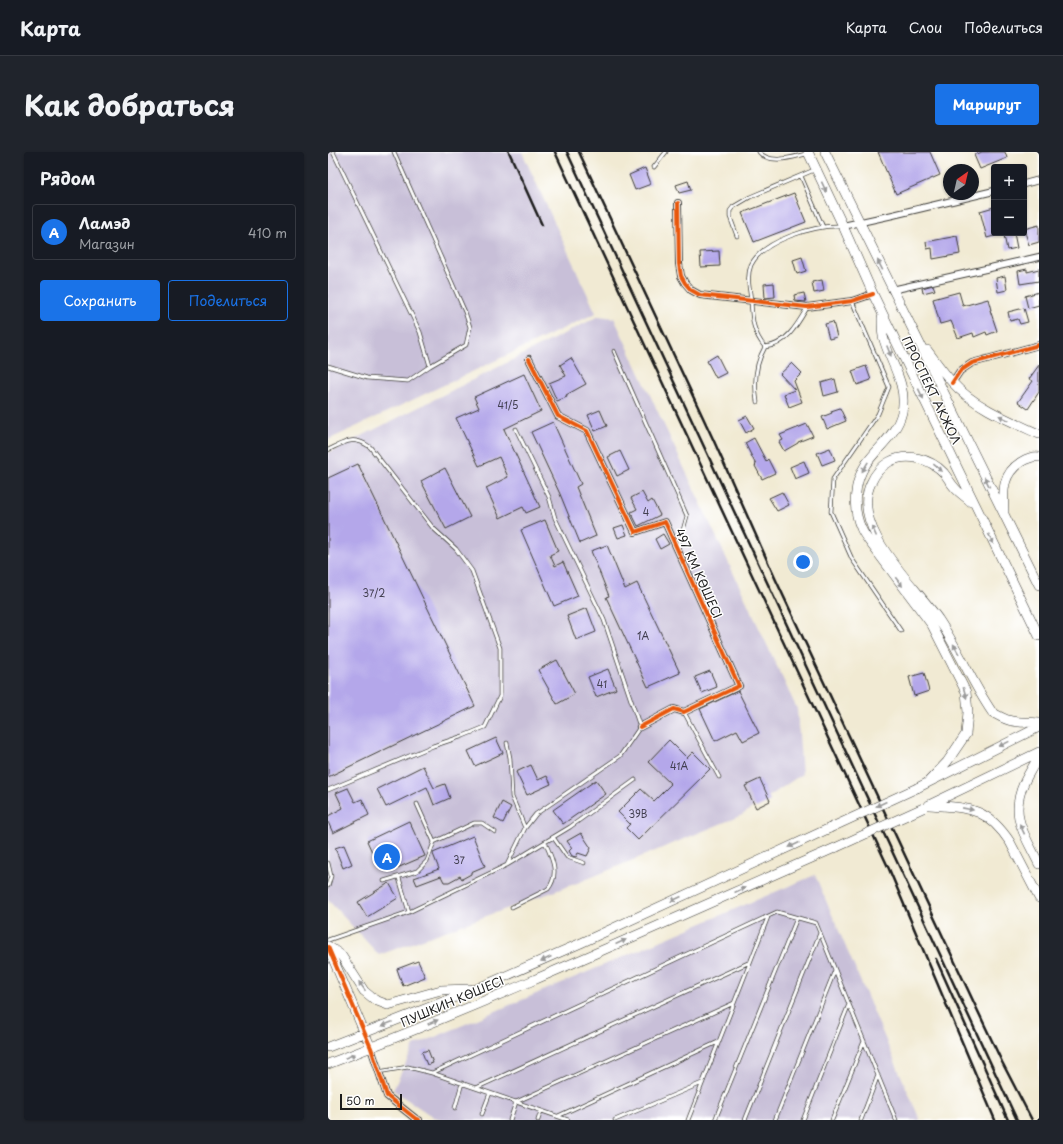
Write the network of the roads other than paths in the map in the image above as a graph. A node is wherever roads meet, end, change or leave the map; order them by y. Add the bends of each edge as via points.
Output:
1 (333, 152) edge
2 (394, 152) edge
3 (666, 152) edge
4 (759, 152) edge
5 (788, 152) edge
6 (824, 152) edge
7 (808, 153) edge
8 (790, 157) junction
9 (654, 167) dead end
10 (816, 170) junction
11 (801, 176) junction
12 (1039, 180) edge
13 (1027, 183) edge
14 (991, 192) edge
15 (678, 203) dead end
16 (858, 223) junction
17 (823, 226) junction
18 (842, 226) junction
19 (737, 236) dead end
20 (1039, 257) edge
21 (892, 290) junction
22 (873, 294) junction
23 (751, 300) junction
24 (852, 301) junction
25 (807, 307) junction
26 (881, 313) junction
27 (914, 333) junction
28 (1039, 345) edge
29 (765, 347) junction
30 (614, 352) dead end
31 (529, 359) dead end
32 (328, 366) edge
33 (430, 366) junction
34 (952, 383) junction
35 (756, 402) dead end
36 (516, 429) dead end
37 (1039, 434) edge
38 (328, 450) edge
39 (1039, 457) edge
40 (974, 504) junction
41 (1004, 517) junction
42 (678, 549) junction
43 (1039, 586) edge
44 (901, 631) dead end
45 (1039, 636) edge
46 (684, 712) junction
47 (1039, 724) edge
48 (640, 727) junction
49 (1039, 727) edge
50 (507, 743) dead end
51 (1039, 752) edge
52 (1039, 756) edge
53 (719, 777) dead end
54 (635, 780) dead end
55 (927, 783) junction
56 (328, 790) edge
57 (417, 804) dead end
58 (926, 807) junction
59 (525, 828) junction
60 (495, 832) dead end
61 (553, 837) junction
62 (434, 842) junction
63 (545, 842) junction
64 (328, 863) edge
65 (584, 863) dead end
66 (1039, 864) edge
67 (507, 865) junction
68 (399, 878) junction
69 (384, 881) dead end
70 (328, 886) edge
71 (1039, 898) edge
72 (512, 907) dead end
73 (409, 912) junction
74 (768, 916) junction
75 (797, 918) junction
76 (820, 933) junction
77 (328, 940) edge
78 (328, 946) edge
79 (750, 962) junction
80 (835, 970) junction
81 (476, 989) junction
82 (734, 1003) junction
83 (849, 1004) junction
84 (365, 1033) junction
85 (864, 1041) junction
86 (718, 1042) junction
87 (328, 1047) edge
88 (371, 1048) junction
89 (328, 1064) edge
90 (378, 1072) junction
91 (432, 1073) junction
92 (878, 1075) junction
93 (462, 1083) junction
94 (702, 1083) junction
95 (476, 1088) junction
96 (490, 1093) junction
97 (516, 1102) junction
98 (455, 1108) dead end
99 (541, 1110) junction
100 (482, 1114) dead end
101 (894, 1115) junction
102 (558, 1116) junction
103 (420, 1120) edge
104 (510, 1120) edge
105 (538, 1120) edge
106 (566, 1120) edge
107 (615, 1120) edge
108 (688, 1120) edge
109 (715, 1120) edge
110 (745, 1120) edge
111 (775, 1120) edge
112 (803, 1120) edge
113 (832, 1120) edge
114 (860, 1120) edge
115 (892, 1120) edge
116 (896, 1120) edge

1 - 33 lane via 420,332
2 - 33 lane via 470,328 466,345
3 - 9 lane
4 - 8 lane via 768,158
5 - 8 lane
6 - 16 main road, ПРОСПЕКТ АКЖОЛ
7 - 8 lane
7 - 10 main road, ПРОСПЕКТ АКЖОЛ
10 - 11 lane
10 -> 18 main road, ПРОСПЕКТ АКЖОЛ
11 - 17 lane
11 - 19 lane via 750,197 733,207 730,217
12 - 13 street
14 - 16 street
15 - 23 street via 679,264 685,283 700,295
16 - 18 street
21 -> 16 main road, ПРОСПЕКТ АКЖОЛ
17 - 18 lane
17 - 23 lane via 785,239 762,251 751,266 748,287
18 - 22 main road, ПРОСПЕКТ АКЖОЛ
20 - 21 street
21 - 27 main road, ПРОСПЕКТ АКЖОЛ
22 - 24 street
22 - 26 main road, ПРОСПЕКТ АКЖОЛ
23 - 25 street
23 - 29 lane via 753,328
24 - 25 street
24 - 44 lane via 889,388 878,414 833,479 831,512 852,559
25 - 29 lane via 788,336 772,346
26 -> 40 main road, ПРОСПЕКТ АКЖОЛ
26 -> 55 main road via 883,336 898,372 902,412 895,429 866,464 858,480 856,513 861,529 869,541 932,625 966,692 968,712 966,734 947,762
27 - 34 main road
41 -> 27 main road, ПРОСПЕКТ АКЖОЛ
28 - 34 street via 972,364 960,371
29 - 35 lane via 757,368
30 - 42 lane via 687,516
31 - 42 street, 497 КМ КӨШЕСІ via 558,416 586,431 635,532 665,522
32 - 33 lane via 367,378 408,381
37 -> 34 main road via 985,408
36 - 48 lane via 604,620
38 - 56 lane via 348,440 362,442 370,448 433,528 456,549 472,571 500,648 500,696 485,727
39 - 41 main road via 1024,460 1012,468 1005,481
40 -> 45 main road, ПРОСПЕКТ АКЖОЛ
47 -> 40 main road via 1014,723 992,712 938,618 888,556 866,510 866,499 876,472 889,462 906,457 934,464 955,488
41 - 43 main road, ПРОСПЕКТ АКЖОЛ
42 - 46 street, 497 КМ КӨШЕСІ via 739,686
46 - 48 street, 497 КМ КӨШЕСІ via 674,709
46 - 53 lane
48 - 59 lane via 620,756 536,814
49 -> 55 main road, ПУШКИН КӨШЕСІ
50 - 59 lane via 512,797
51 - 58 main road, ПУШКИН КӨШЕСІ
66 -> 52 main road via 1019,823 1017,805 1024,782
54 - 61 lane
55 -> 81 main road, ПУШКИН КӨШЕСІ, bridge via 582,943
57 - 62 lane
58 -> 71 main road via 978,811 992,820 1005,833
88 -> 58 main road, ПУШКИН КӨШЕСІ, bridge via 585,958
59 - 67 lane
60 - 62 lane via 482,823 474,822
61 - 63 lane
61 - 65 lane via 567,857
62 - 68 lane via 427,861 417,871
63 - 67 lane
63 - 72 lane via 554,862 552,884 548,889
64 - 70 lane via 332,876
67 - 73 lane
68 - 69 lane
68 - 73 lane
73 - 77 lane
74 - 75 lane via 777,912
74 - 79 lane
74 - 91 lane
75 - 76 lane via 816,923
75 - 109 lane
76 - 80 lane
76 - 110 lane
81 -> 78 main road via 441,990 388,1005 375,1000 364,991 341,955
78 - 84 main road
79 - 82 lane
79 - 95 lane
80 - 83 lane
80 - 111 lane
81 -> 84 main road, ПУШКИН КӨШЕСІ
82 - 86 lane
82 - 97 lane
83 - 85 lane
83 - 112 lane
84 - 87 main road, ПУШКИН КӨШЕСІ
84 - 88 main road
85 - 92 lane
85 - 113 lane
86 - 94 lane
86 - 102 lane
89 -> 88 main road, ПУШКИН КӨШЕСІ
88 - 90 street
90 - 91 lane via 408,1067
90 - 103 street via 387,1096
91 - 93 lane
92 - 101 lane
92 - 114 lane
93 - 95 lane
93 - 98 lane
94 - 107 lane
94 - 108 lane
95 - 96 lane
96 - 97 lane
96 - 100 lane
97 - 99 lane
97 - 104 lane
99 - 102 lane
99 - 105 lane
101 - 115 lane
101 - 116 lane
102 - 106 lane

